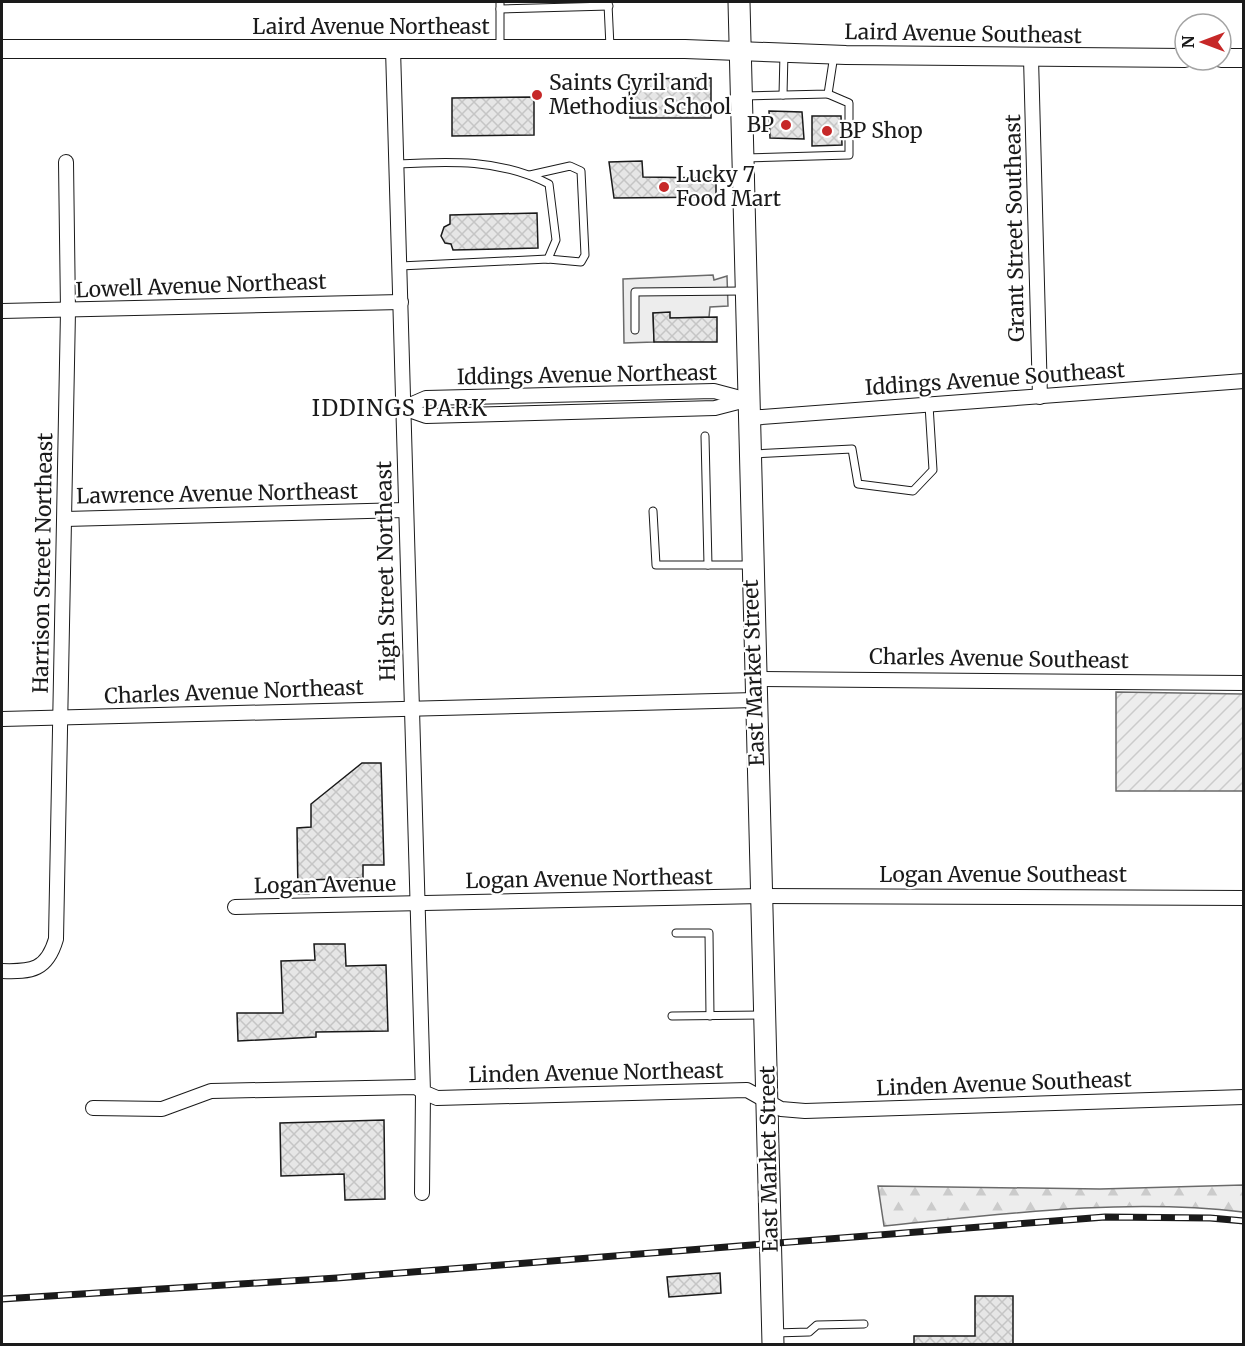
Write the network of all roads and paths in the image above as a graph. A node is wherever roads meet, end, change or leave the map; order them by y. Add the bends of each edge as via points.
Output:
1 (739, 2) edge
2 (608, 4) edge
3 (500, 5) edge
4 (2, 49) edge
5 (393, 49) junction
6 (500, 50) junction
7 (610, 50) junction
8 (740, 52) junction
9 (784, 53) junction
10 (834, 55) junction
11 (1031, 58) junction
12 (1173, 58) edge
13 (828, 94) junction
14 (783, 95) junction
15 (741, 96) junction
16 (742, 158) junction
17 (66, 162) dead end
18 (397, 164) junction
19 (530, 175) junction
20 (548, 259) junction
21 (400, 266) junction
22 (746, 291) junction
23 (401, 302) junction
24 (2, 311) edge
25 (69, 311) junction
26 (635, 330) dead end
27 (1244, 381) edge
28 (1040, 396) junction
29 (929, 405) junction
30 (403, 408) junction
31 (749, 409) junction
32 (705, 436) dead end
33 (749, 454) junction
34 (405, 510) junction
35 (653, 511) dead end
36 (65, 519) junction
37 (708, 565) junction
38 (751, 565) junction
39 (1244, 683) edge
40 (755, 689) junction
41 (410, 709) junction
42 (61, 718) junction
43 (2, 719) edge
44 (762, 896) junction
45 (1244, 898) edge
46 (417, 904) junction
47 (235, 907) dead end
48 (676, 933) dead end
49 (2, 971) edge
50 (765, 1015) junction
51 (710, 1016) junction
52 (672, 1017) dead end
53 (423, 1092) junction
54 (1244, 1097) edge
55 (767, 1102) junction
56 (93, 1108) dead end
57 (422, 1193) dead end
58 (864, 1324) dead end
59 (772, 1339) edge

1 - 8 main road, East Market Street
2 - 3 lane
2 - 7 lane
3 - 6 lane
4 - 5 street, Laird Avenue Northeast
5 - 6 street, Laird Avenue Northeast
5 - 18 street, High Street Northeast
6 - 7 street, Laird Avenue Northeast
7 - 8 street, Laird Avenue Northeast
8 - 9 street, Laird Avenue Southeast
8 - 15 main road, East Market Street
9 - 10 street, Laird Avenue Southeast
9 - 14 lane
10 - 11 street, Laird Avenue Southeast
10 - 13 lane
11 - 12 street, Laird Avenue Southeast
11 - 28 street, Grant Street Southeast
13 - 14 lane
13 - 16 lane via 849,103 849,155
14 - 15 lane
15 - 16 main road, East Market Street
16 - 22 main road, East Market Street
17 - 25 street, Harrison Street Northeast
18 - 19 lane via 490,164
18 - 21 street, High Street Northeast
19 - 20 lane via 549,184 556,240
19 - 20 lane via 570,166 581,171 585,255 581,262
20 - 21 lane
21 - 23 street, High Street Northeast
22 - 26 lane via 634,292
22 - 31 main road, East Market Street
23 - 25 street, Lowell Avenue Northeast
23 - 30 street, High Street Northeast
24 - 25 street, Lowell Avenue Northeast
25 - 36 street, Harrison Street Northeast
27 - 28 street, Iddings Avenue Southeast
28 - 29 street, Iddings Avenue Southeast
29 - 31 street, Iddings Avenue Southeast
29 - 33 lane via 933,471 913,491 858,484 852,448
30 - 31 street, Iddings Avenue Northeast via 426,398 714,391
30 - 34 street, High Street Northeast
31 - 33 main road, East Market Street
32 - 37 lane
33 - 38 main road, East Market Street
34 - 36 street, Lawrence Avenue Northeast
34 - 41 street, High Street Northeast
35 - 37 lane via 656,565
36 - 42 street, Harrison Street Northeast
37 - 38 lane
38 - 40 main road, East Market Street
39 - 40 street, Charles Avenue Southeast
40 - 41 street, Charles Avenue Northeast
40 - 44 main road, East Market Street
41 - 42 street, Charles Avenue Northeast
41 - 46 street, High Street Northeast
42 - 43 street, Charles Avenue Northeast
42 - 49 street, Harrison Street Northeast via 56,939 46,962 33,969
44 - 45 street, Logan Avenue Southeast
44 - 46 street, Logan Avenue Northeast
44 - 50 main road, East Market Street
46 - 47 street, Logan Avenue
46 - 53 street, High Street Northeast
48 - 51 lane via 709,933
50 - 51 lane
50 - 55 main road, East Market Street
51 - 52 lane
53 - 55 street, Linden Avenue Northeast via 437,1098 747,1090
53 - 56 street, Linden Avenue Northeast via 416,1087 211,1091 162,1109
53 - 57 street, High Street Northeast
54 - 55 street, Linden Avenue Southeast via 805,1111 787,1111
55 - 59 main road, East Market Street
58 - 59 lane via 817,1325 809,1332

